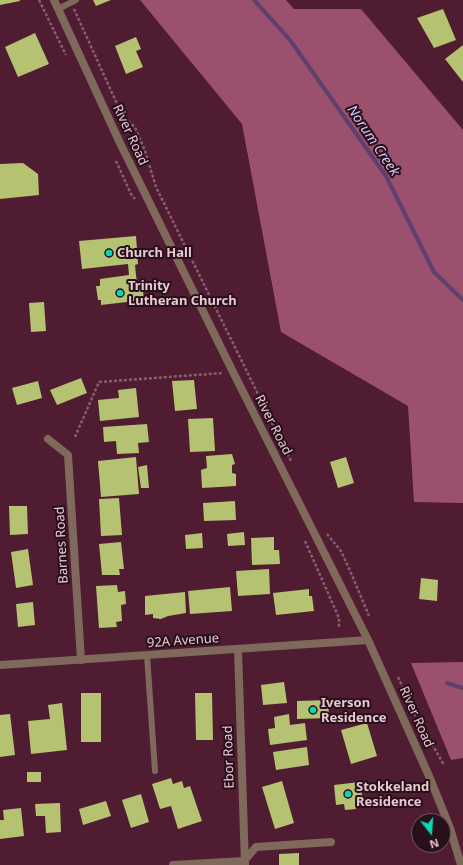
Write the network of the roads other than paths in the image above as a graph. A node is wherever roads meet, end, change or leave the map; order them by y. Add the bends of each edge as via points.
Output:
1 (54, 0) edge
2 (74, 1) edge
3 (58, 9) junction
4 (48, 439) dead end
5 (368, 640) junction
6 (238, 649) junction
7 (147, 655) junction
8 (81, 660) junction
9 (0, 665) edge
10 (155, 771) dead end
11 (331, 842) dead end
12 (244, 863) edge
13 (173, 865) edge
14 (461, 865) edge

1 - 3 street, River Road
2 - 3 lane
3 - 5 street, River Road via 120,143
4 - 8 street, Barnes Road via 68,455
5 - 6 street, 92A Avenue
5 - 14 street, River Road via 429,776 450,828
6 - 7 street, 92A Avenue
6 - 12 street, Ebor Road
7 - 8 street, 92A Avenue
7 - 10 lane
8 - 9 street, 92A Avenue
11 - 12 street via 256,846
12 - 13 street

